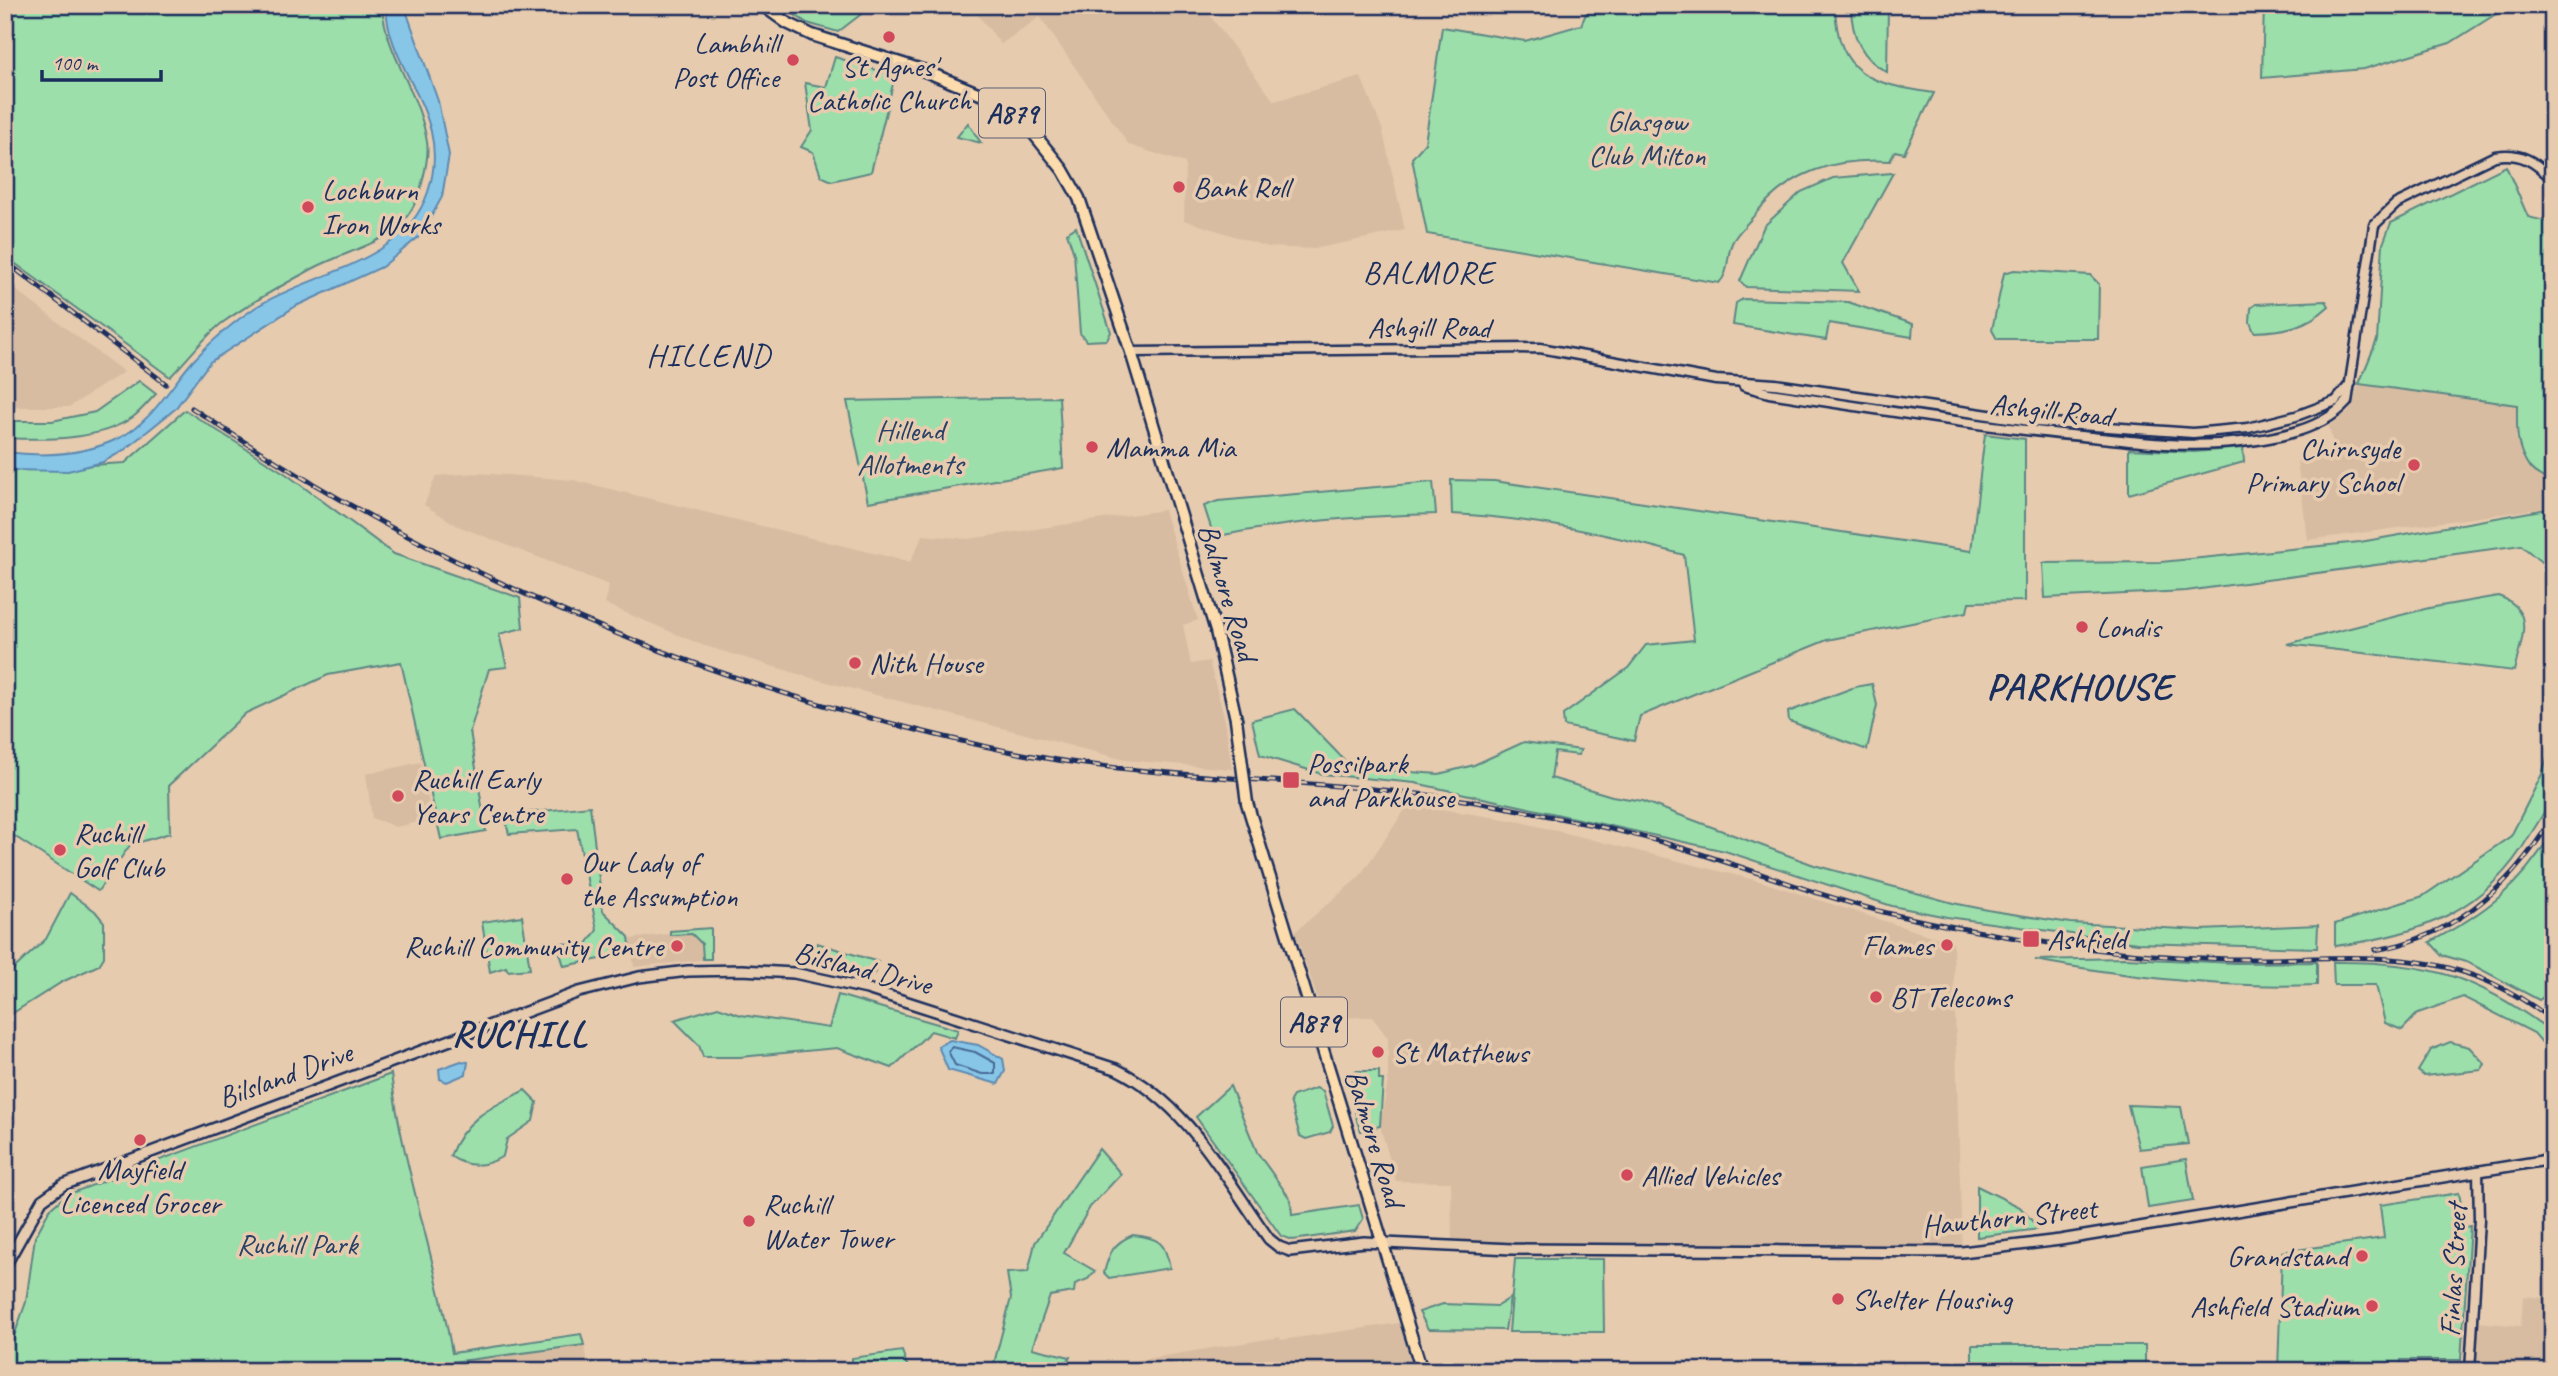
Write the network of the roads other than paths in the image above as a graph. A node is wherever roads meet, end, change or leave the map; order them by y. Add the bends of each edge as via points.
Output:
1 (762, 5) edge
2 (2553, 180) edge
3 (1131, 352) junction
4 (1724, 380) junction
5 (2351, 383) junction
6 (2553, 1159) edge
7 (2479, 1171) junction
8 (1381, 1242) junction
9 (1279, 1247) joint
10 (5, 1266) edge
11 (1422, 1371) edge
12 (2470, 1371) edge

1 - 3 main road, Balmore Road / A879 via 812,35 925,71 992,99 1030,129 1079,198
2 - 5 street, Ashgill Road via 2528,158 2512,153 2495,156 2396,204 2374,225
3 - 4 street, Ashgill Road via 1540,348
3 - 8 main road, Balmore Road / A879, bridge via 1220,644 1247,803
4 - 5 street, Ashgill Road via 2037,422 2193,433 2248,428 2296,416 2336,401
4 - 5 street, Ashgill Road via 1769,393 1983,425 2181,444 2249,441 2329,419 2347,402
6 - 7 main road, Hawthorn Street
7 - 8 main road, Hawthorn Street via 1962,1252 1512,1249
7 - 12 street, Finlas Street
8 - 9 main road, Hawthorn Street via 1294,1251
8 - 11 main road, Balmore Road / A879
9 - 10 main road, Bilsland Drive via 1178,1112 1116,1069 853,985 785,972 713,970 648,975 579,992 62,1185 42,1200

